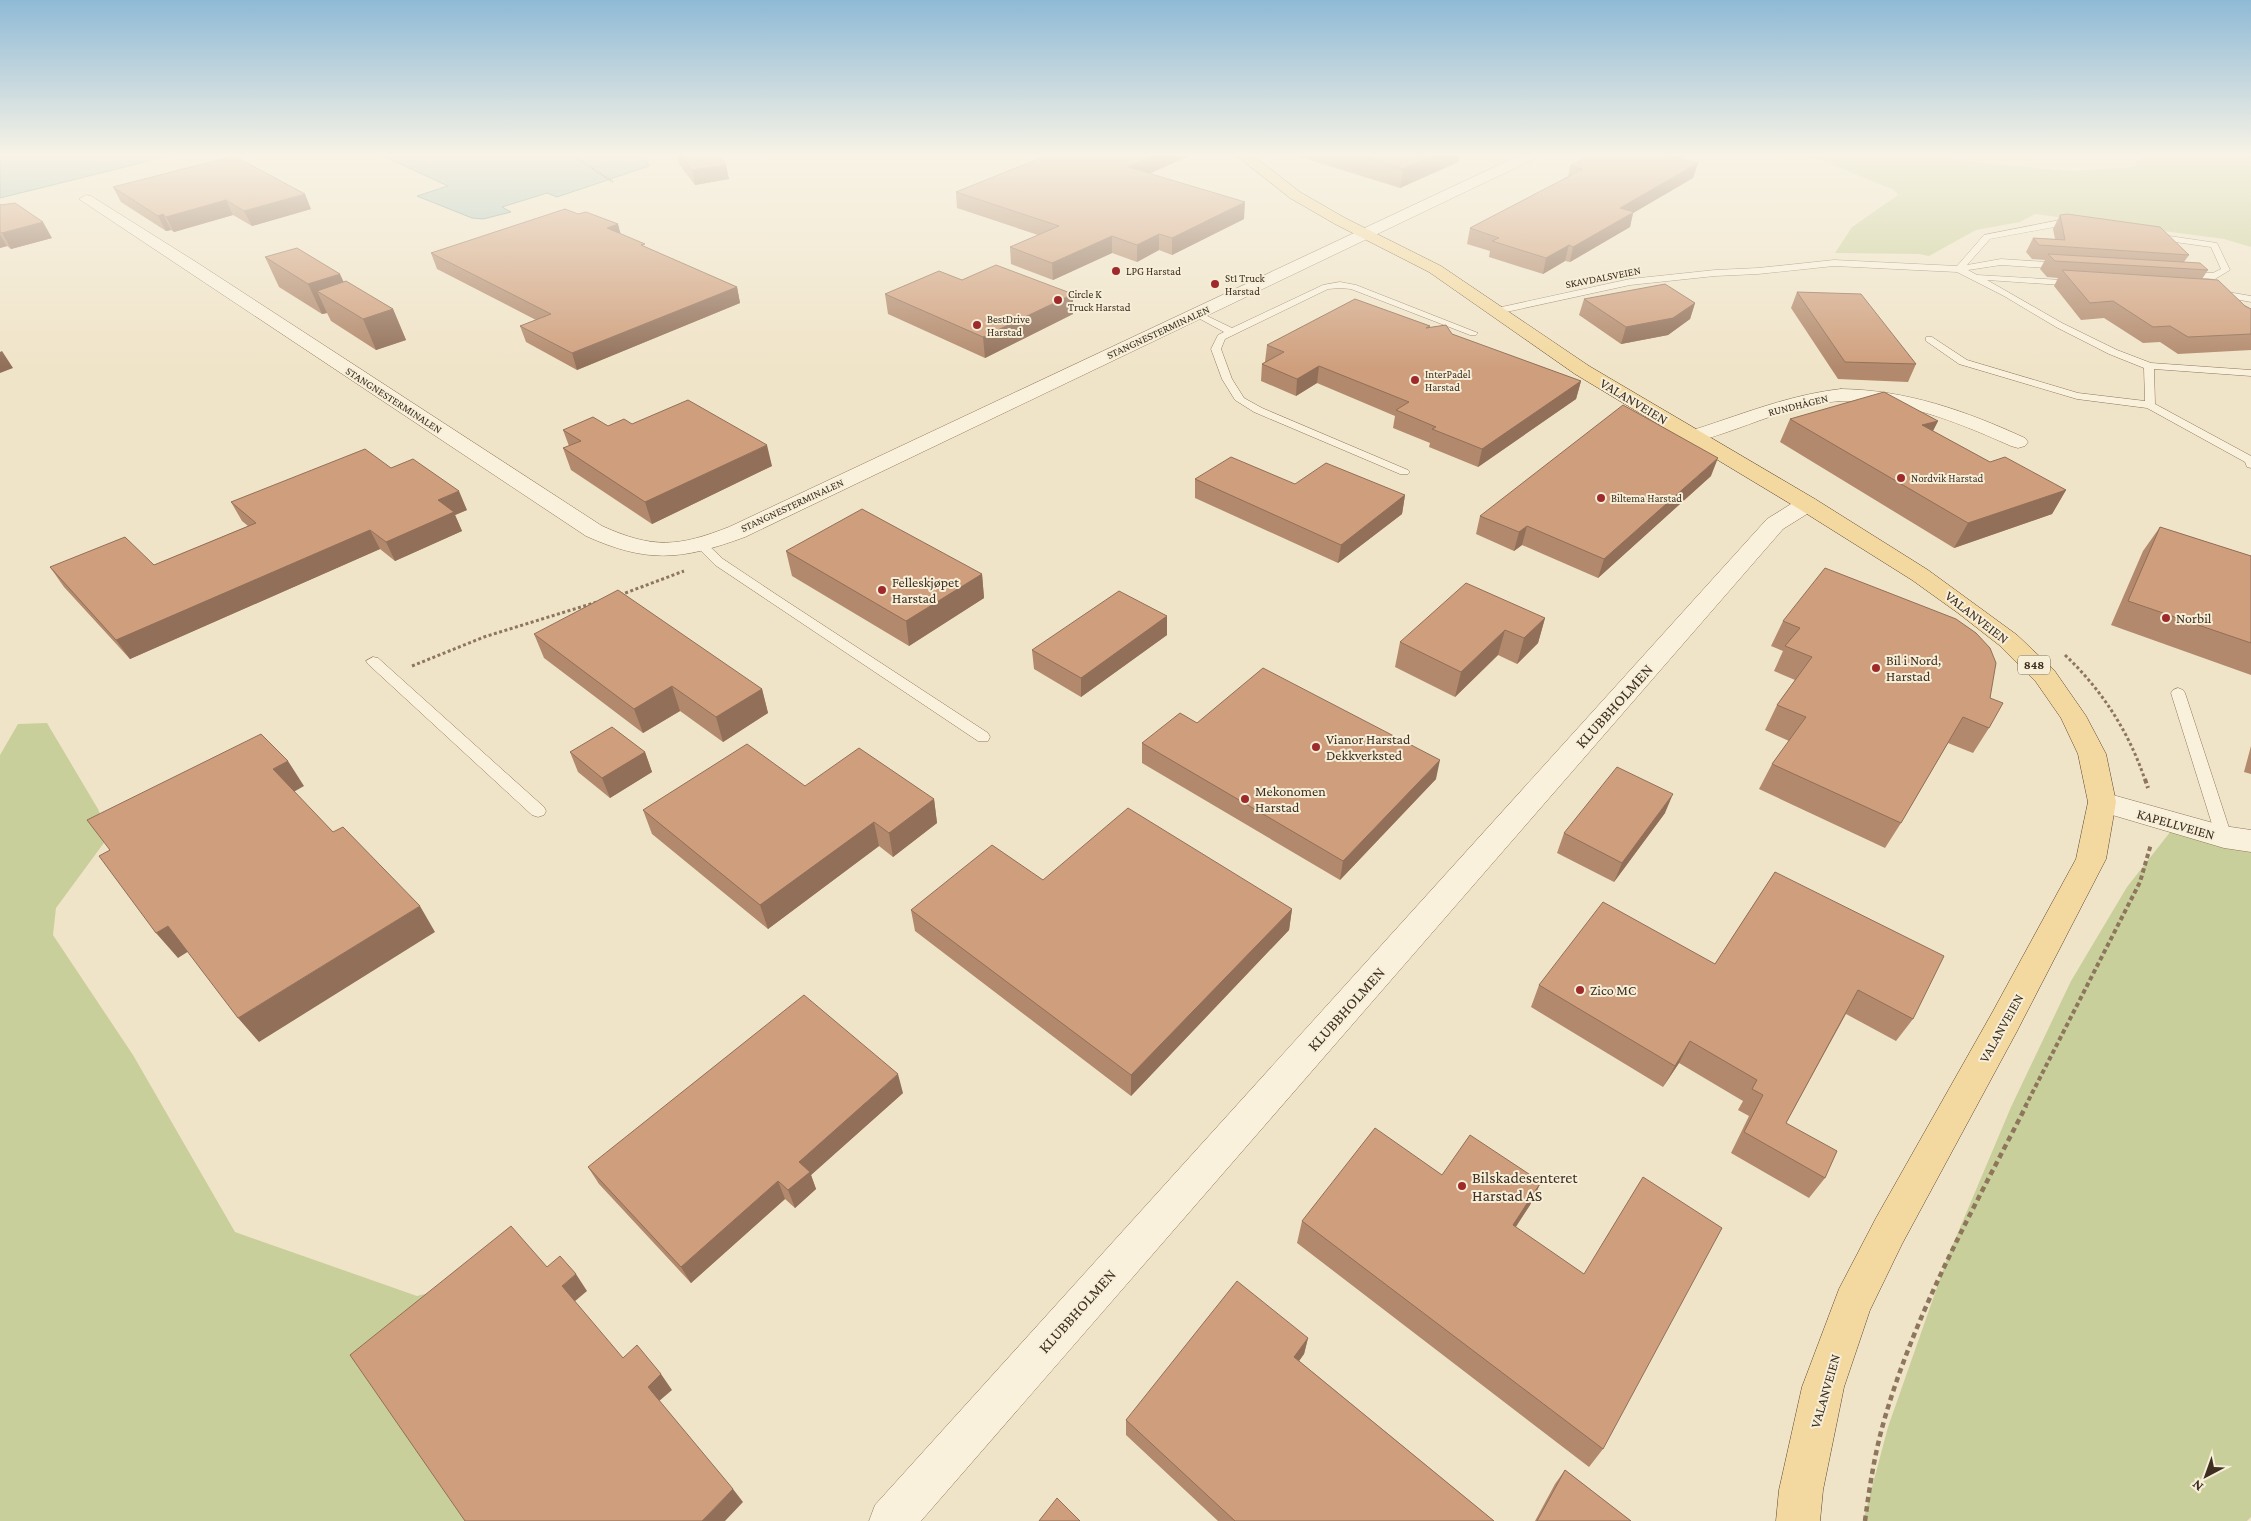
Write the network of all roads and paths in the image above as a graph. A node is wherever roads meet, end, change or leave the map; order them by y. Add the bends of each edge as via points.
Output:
1 (129, 226) edge
2 (1352, 226) edge
3 (1383, 226) edge
4 (2044, 226) edge
5 (2082, 226) edge
6 (1366, 234) junction
7 (1959, 269) junction
8 (1972, 276) junction
9 (2088, 284) edge
10 (2203, 292) edge
11 (2251, 299) edge
12 (1497, 311) junction
13 (1196, 314) junction
14 (1232, 332) junction
15 (1473, 333) dead end
16 (1929, 339) dead end
17 (2148, 366) junction
18 (2251, 373) edge
19 (2150, 405) junction
20 (1694, 436) junction
21 (2018, 442) dead end
22 (2251, 465) edge
23 (1404, 472) dead end
24 (1807, 504) junction
25 (702, 546) junction
26 (2061, 652) dead end
27 (373, 662) dead end
28 (2178, 693) dead end
29 (983, 737) dead end
30 (2102, 802) junction
31 (538, 811) dead end
32 (2154, 818) junction
33 (2237, 839) edge
34 (891, 1521) edge
35 (1798, 1521) edge
36 (1864, 1521) edge

1 - 25 street, STANGNESTERMINALEN via 594,532 642,549 667,551
2 - 6 main road, VALANVEIEN / 848
3 - 6 street, STANGNESTERMINALEN
4 - 7 lane via 1987,237
5 - 7 lane via 2214,244 2226,270 2215,276 2001,262
6 - 12 main road, VALANVEIEN / 848 via 1435,269
6 - 13 street, STANGNESTERMINALEN
7 - 8 lane
7 - 12 lane, SKAVDALSVEIEN via 1834,263 1630,282
8 - 9 lane
8 - 17 lane via 2059,325
10 - 11 lane
12 - 20 main road, VALANVEIEN / 848 via 1582,370
13 - 14 lane
13 - 25 street, STANGNESTERMINALEN
14 - 15 lane via 1326,287 1340,285 1353,287
14 - 23 lane via 1221,337 1216,349 1227,380 1240,400
16 - 19 lane via 1963,362 2078,396
17 - 18 lane
17 - 19 lane
19 - 22 lane via 2250,460
20 - 21 street, RUNDHÅGEN via 1814,398 1843,394 1888,398 1920,406 1985,427
20 - 24 main road, VALANVEIEN / 848
24 - 30 main road, VALANVEIEN / 848 via 1967,608 2008,640 2045,676 2073,716 2092,754
24 - 34 street, KLUBBHOLMEN via 1775,524
25 - 29 lane via 764,593
26 - 32 path via 2092,685 2136,752
27 - 31 lane
28 - 33 lane
30 - 32 street, KAPELLVEIEN
30 - 35 main road, VALANVEIEN / 848 via 2092,859 1853,1303 1823,1387 1801,1490
32 - 33 street, KAPELLVEIEN
32 - 36 path via 2149,854 2140,882 1922,1314 1881,1434

